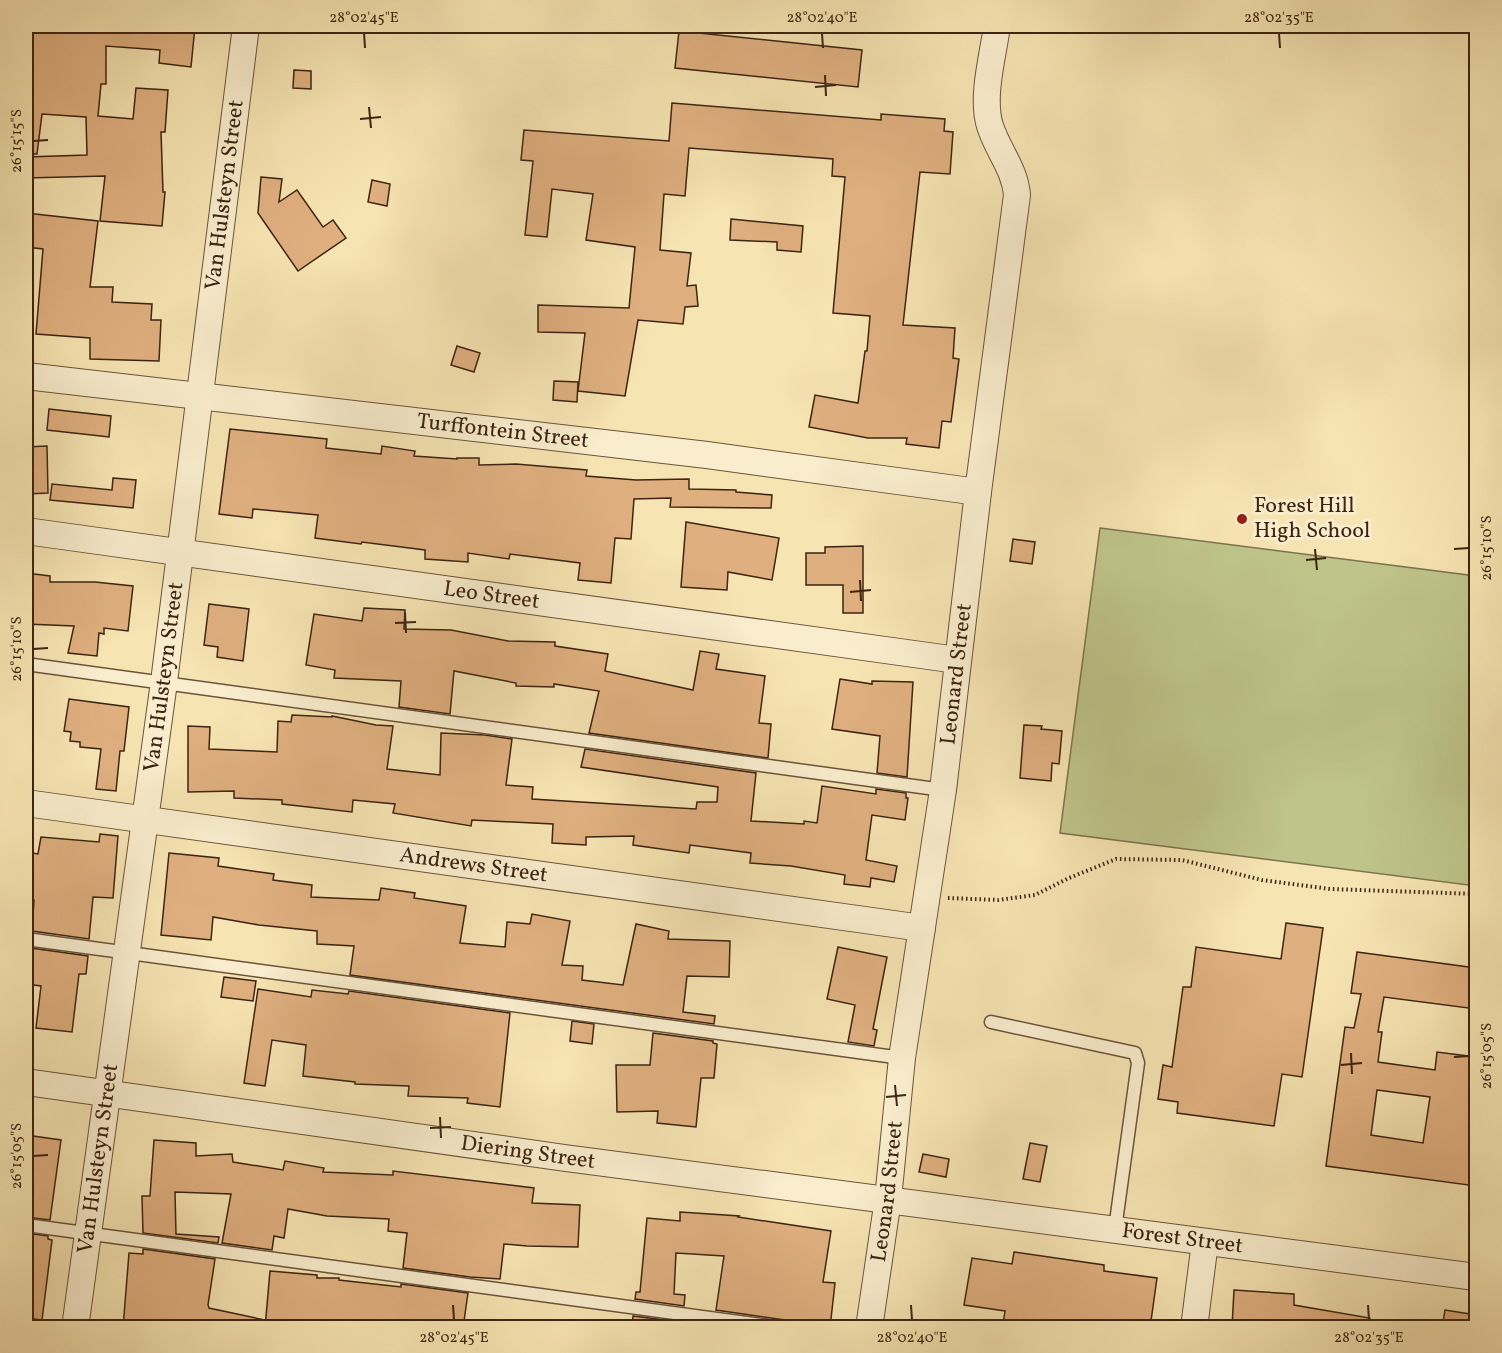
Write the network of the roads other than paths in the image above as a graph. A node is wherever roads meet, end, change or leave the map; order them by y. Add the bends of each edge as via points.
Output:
1 (246, 26) edge
2 (998, 26) edge
3 (26, 375) edge
4 (200, 397) junction
5 (978, 492) junction
6 (26, 531) edge
7 (180, 552) junction
8 (957, 660) junction
9 (26, 664) edge
10 (164, 682) junction
11 (943, 790) junction
12 (26, 803) edge
13 (145, 819) junction
14 (922, 928) junction
15 (26, 939) edge
16 (127, 951) junction
17 (991, 1022) dead end
18 (902, 1058) junction
19 (26, 1082) edge
20 (107, 1093) junction
21 (888, 1199) junction
22 (26, 1225) edge
23 (1115, 1230) junction
24 (87, 1234) junction
25 (1204, 1242) junction
26 (1476, 1277) edge
27 (75, 1328) edge
28 (784, 1328) edge
29 (869, 1328) edge
30 (1194, 1328) edge

1 - 4 street, Van Hulsteyn Street
2 - 5 street, Leonard Street via 987,113 993,135 1016,180 1017,195
3 - 4 street, Turffontein Street
4 - 5 street, Turffontein Street via 707,455
4 - 7 street, Van Hulsteyn Street
5 - 8 street, Leonard Street
6 - 7 street, Leo Street
7 - 8 street, Leo Street
7 - 10 street, Van Hulsteyn Street
8 - 11 street, Leonard Street
9 - 10 lane
10 - 11 lane
10 - 13 street, Van Hulsteyn Street
11 - 14 street, Leonard Street
12 - 13 street, Andrews Street
13 - 14 street, Andrews Street
13 - 16 street, Van Hulsteyn Street
14 - 18 street, Leonard Street
15 - 16 lane
16 - 18 lane
16 - 20 street, Van Hulsteyn Street
17 - 23 lane via 1135,1053 1138,1063
18 - 21 street, Leonard Street
19 - 20 street, Diering Street
20 - 21 street, Diering Street
20 - 24 street, Van Hulsteyn Street
21 - 23 street, Forest Street
21 - 29 street, Leonard Street
22 - 24 lane
23 - 25 street, Forest Street
24 - 27 street, Van Hulsteyn Street
24 - 28 lane
25 - 26 street, Forest Street
25 - 30 street

